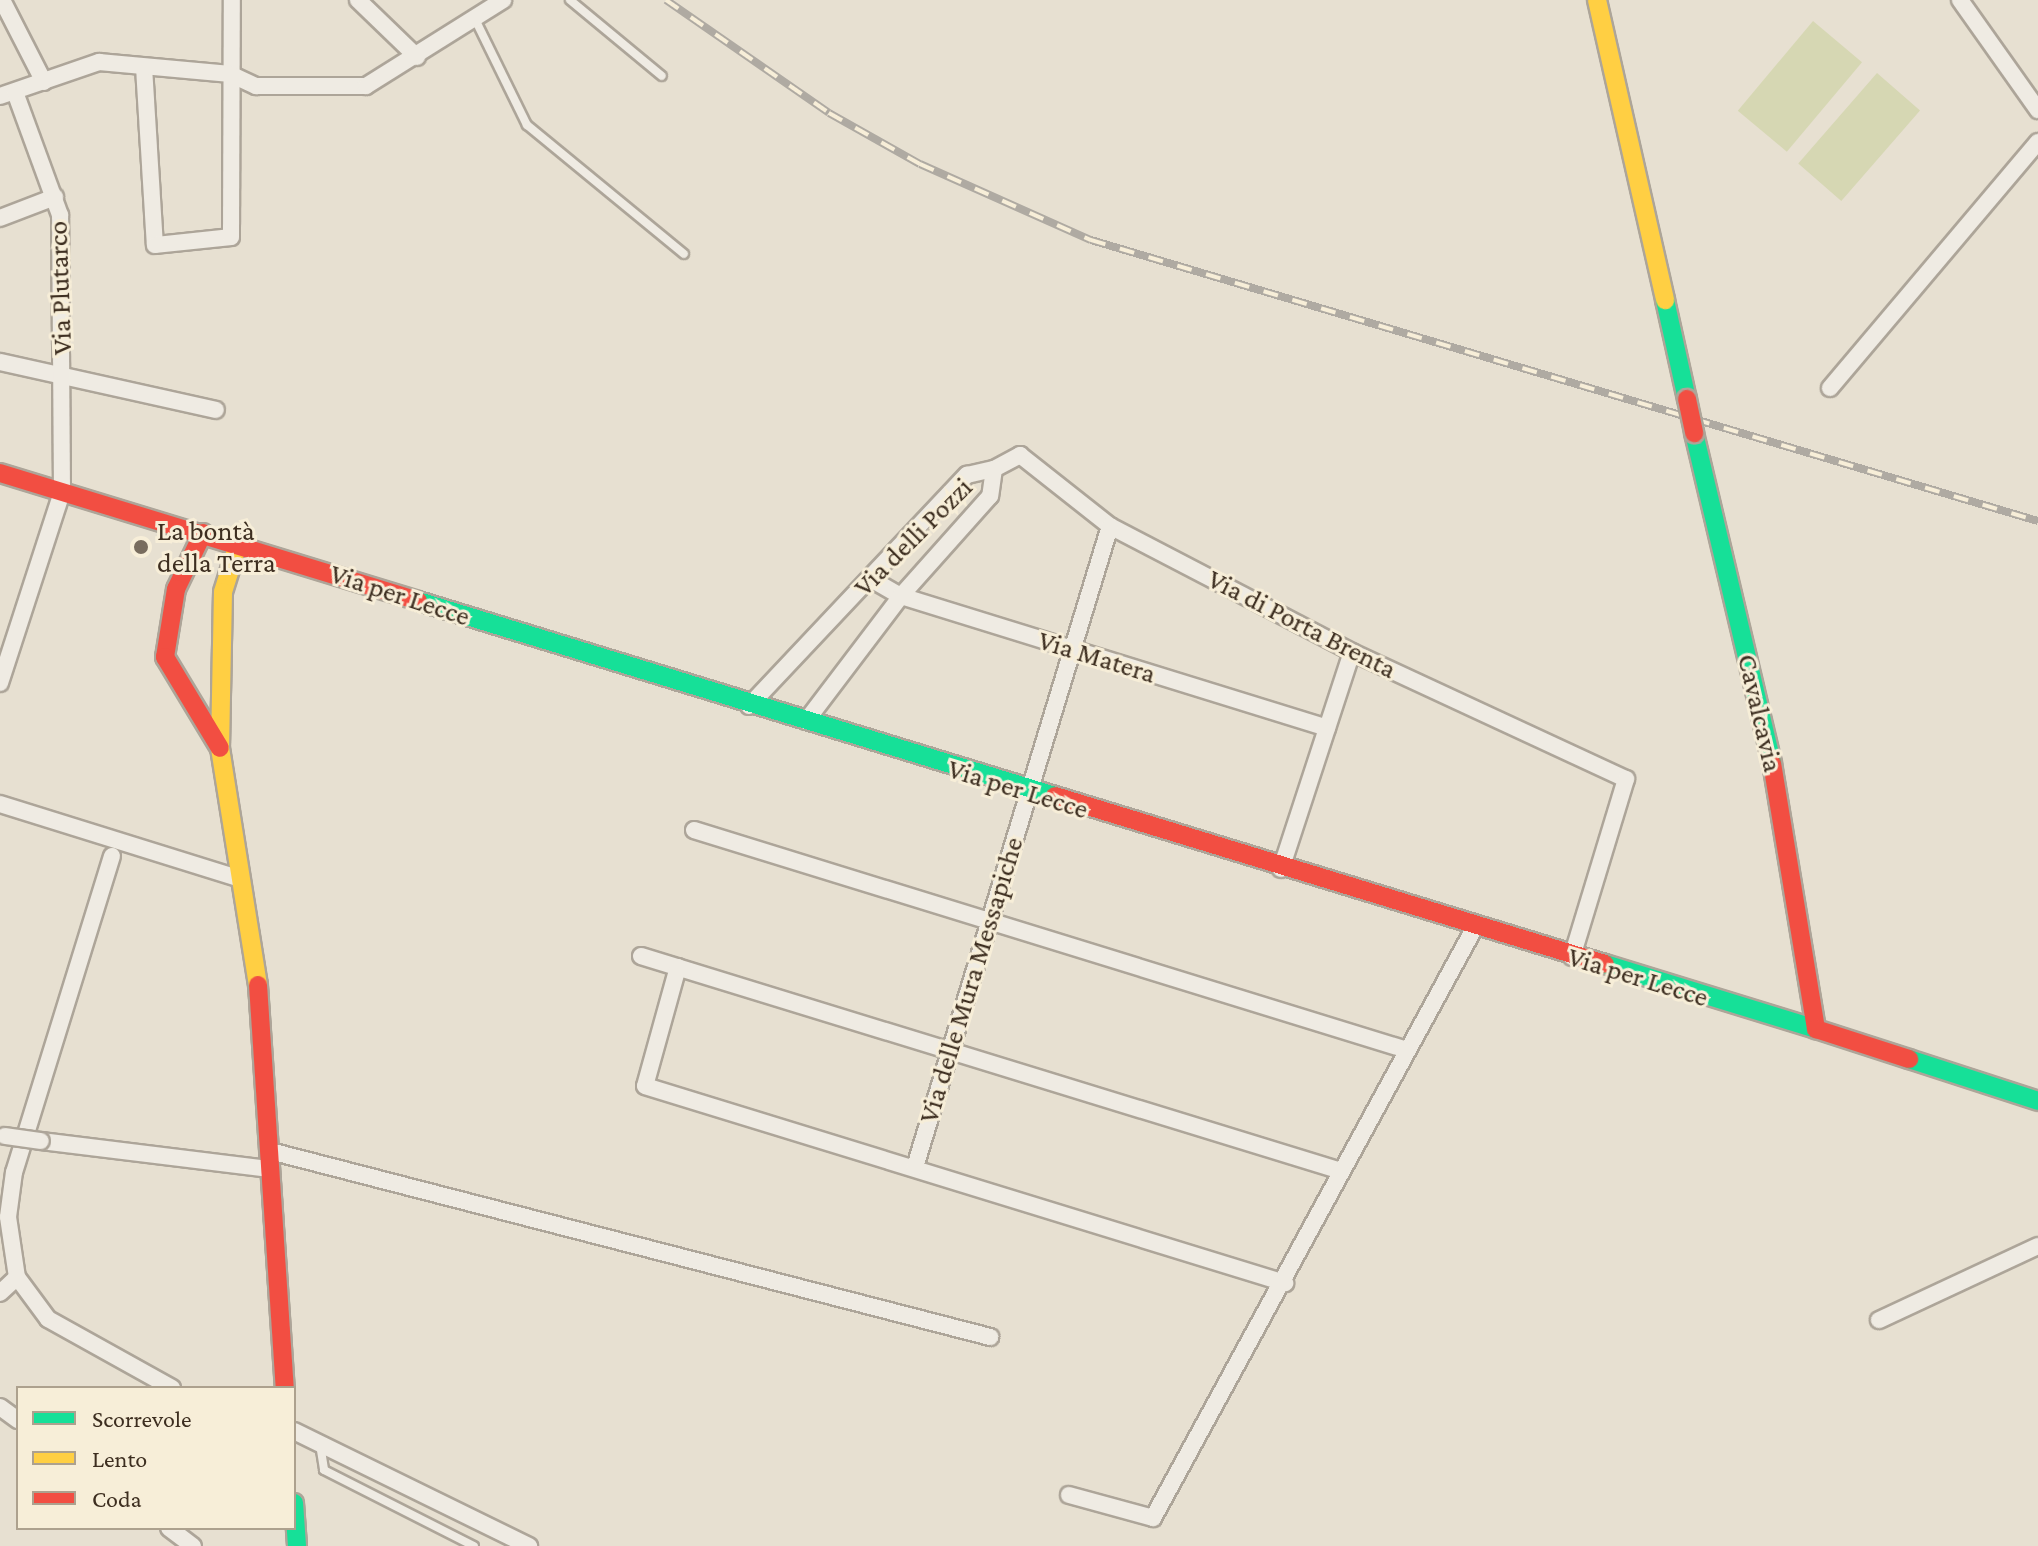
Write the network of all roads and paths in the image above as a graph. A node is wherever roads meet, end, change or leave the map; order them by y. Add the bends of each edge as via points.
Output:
1 (2, 0) edge
2 (232, 0) edge
3 (358, 0) edge
4 (503, 0) edge
5 (570, 0) edge
6 (1597, 0) edge
7 (1960, 0) edge
8 (475, 19) junction
9 (417, 57) junction
10 (144, 67) junction
11 (230, 74) junction
12 (662, 76) dead end
13 (44, 82) junction
14 (8, 94) edge
15 (2038, 110) edge
16 (2038, 142) edge
17 (55, 197) junction
18 (0, 218) edge
19 (684, 254) dead end
20 (0, 362) edge
21 (62, 376) junction
22 (1830, 388) dead end
23 (216, 410) dead end
24 (994, 469) junction
25 (0, 473) edge
26 (62, 492) junction
27 (1110, 526) junction
28 (203, 533) junction
29 (238, 544) junction
30 (871, 579) junction
31 (901, 596) junction
32 (6, 644) edge
33 (1071, 649) junction
34 (1352, 652) junction
35 (0, 683) edge
36 (749, 706) junction
37 (806, 721) junction
38 (1327, 728) junction
39 (220, 748) junction
40 (1029, 793) junction
41 (0, 804) edge
42 (694, 830) dead end
43 (112, 856) dead end
44 (1281, 869) junction
45 (237, 878) junction
46 (985, 925) junction
47 (1475, 927) junction
48 (641, 956) dead end
49 (1572, 957) junction
50 (678, 967) junction
51 (1816, 1029) junction
52 (1407, 1050) junction
53 (949, 1051) junction
54 (2038, 1101) edge
55 (3, 1136) edge
56 (270, 1160) junction
57 (915, 1167) junction
58 (1341, 1171) junction
59 (2038, 1246) edge
60 (17, 1277) junction
61 (1285, 1283) junction
62 (0, 1293) edge
63 (1879, 1320) dead end
64 (990, 1337) dead end
65 (168, 1386) edge
66 (285, 1386) edge
67 (296, 1432) edge
68 (319, 1444) junction
69 (1069, 1495) dead end
70 (174, 1534) edge
71 (193, 1546) edge
72 (474, 1546) edge
73 (529, 1546) edge

1 - 13 street
2 - 11 street
3 - 9 street
4 - 8 street
5 - 12 lane
6 - 51 street, Cavalcavia, bridge via 1777,785
7 - 15 street
8 - 9 street
8 - 19 lane via 527,125
9 - 11 street via 348,89 256,86
10 - 11 street
10 - 11 street via 155,245 231,237
10 - 13 street via 99,62
13 - 14 street
14 - 17 street, Via Plutarco
16 - 22 street
17 - 18 street
17 - 21 street, Via Plutarco
20 - 21 street
21 - 23 street
21 - 26 street, Via Plutarco
24 - 27 street, Via di Porta Brenta via 1020,455
24 - 30 street, Via delli Pozzi via 967,475
24 - 31 street, Via delli Pozzi via 990,496
25 - 26 street, Via per Lecce
26 - 28 street, Via per Lecce
26 - 32 street, Via Plutarco
27 - 33 street, Via delle Mura Messapiche
27 - 34 street, Via di Porta Brenta
28 - 29 street, Via per Lecce
28 - 39 street via 176,589 165,657
29 - 36 street, Via per Lecce
29 - 39 street via 223,592
30 - 31 street, Via Matera
30 - 36 street, Via delli Pozzi
31 - 33 street, Via Matera
31 - 37 street, Via delli Pozzi
32 - 35 street, Via Plutarco
33 - 38 street, Via Matera
33 - 40 street, Via delle Mura Messapiche
34 - 38 street
34 - 49 street, Via di Porta Brenta via 1626,779
36 - 37 street, Via per Lecce
37 - 40 street, Via per Lecce
38 - 44 street
39 - 45 street
40 - 44 street, Via per Lecce
40 - 46 street, Via delle Mura Messapiche
41 - 45 street
42 - 46 street
43 - 60 street via 14,1172 8,1217
44 - 47 street, Via per Lecce
45 - 56 street via 257,977
46 - 52 street
46 - 53 street, Via delle Mura Messapiche
47 - 49 street, Via per Lecce
47 - 52 street
48 - 50 street
49 - 51 street, Via per Lecce
50 - 53 street
50 - 57 street via 645,1086
51 - 54 street, Via per Lecce
52 - 58 street
53 - 57 street, Via delle Mura Messapiche
53 - 58 street
55 - 56 street, bridge
56 - 64 street
56 - 66 street
57 - 61 street
58 - 61 street
59 - 63 street
60 - 62 street
60 - 65 street via 48,1319 77,1340
61 - 69 street via 1153,1518
67 - 68 street
68 - 72 lane via 324,1470
68 - 73 street
70 - 71 street

